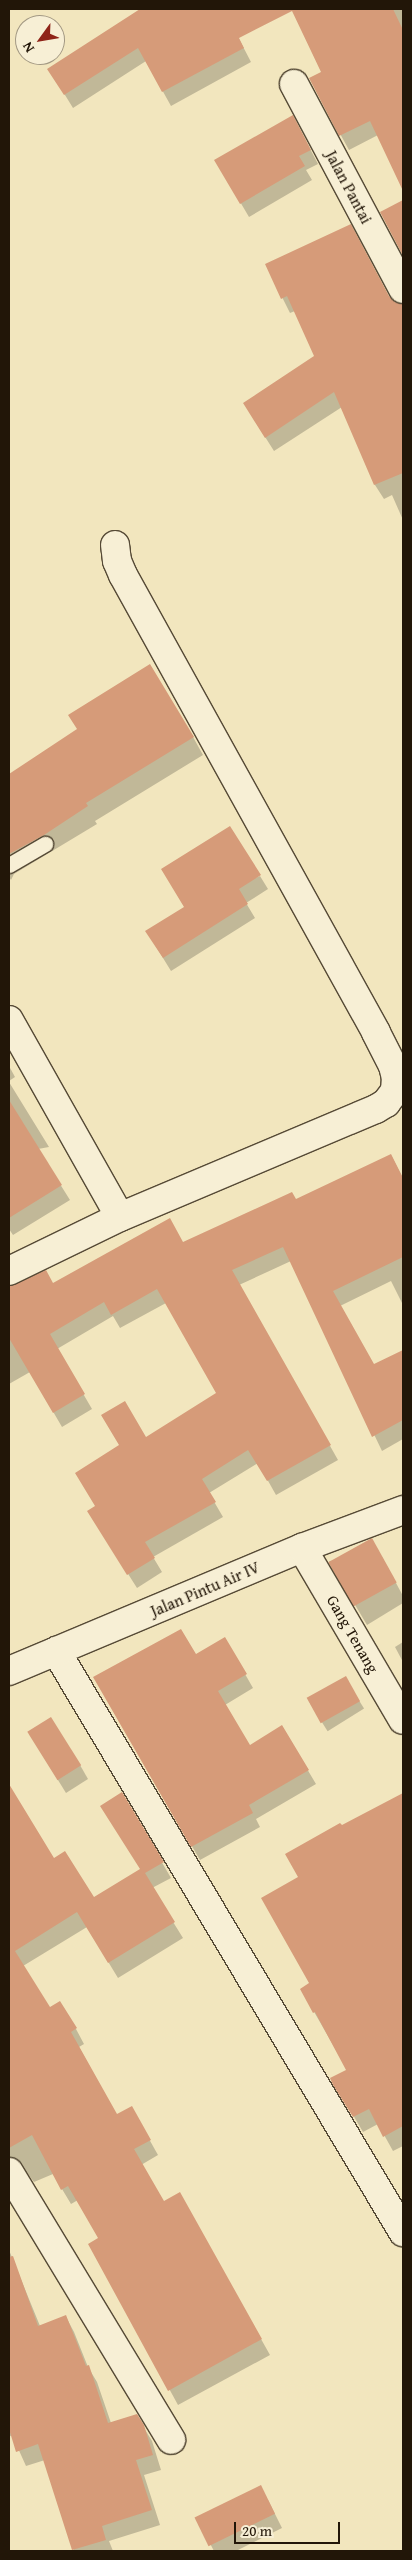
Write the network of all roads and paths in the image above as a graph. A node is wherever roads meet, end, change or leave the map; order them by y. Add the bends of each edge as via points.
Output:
1 (294, 84) dead end
2 (403, 289) edge
3 (115, 544) dead end
4 (44, 844) dead end
5 (9, 865) edge
6 (9, 1020) edge
7 (120, 1217) junction
8 (9, 1271) edge
9 (403, 1510) edge
10 (302, 1548) junction
11 (56, 1651) junction
12 (9, 1669) edge
13 (403, 1720) edge
14 (9, 2172) edge
15 (403, 2232) edge
16 (171, 2440) dead end

1 - 2 street, Jalan Pantai
3 - 7 street via 117,561 124,575 376,1032 396,1078 395,1090 386,1103 376,1109
4 - 5 lane
6 - 7 street
7 - 8 street
9 - 10 street, Jalan Pintu Air IV
10 - 11 street, Jalan Pintu Air IV
10 - 13 street, Gang Tenang
11 - 12 street, Jalan Pintu Air IV
11 - 15 street
14 - 16 street

